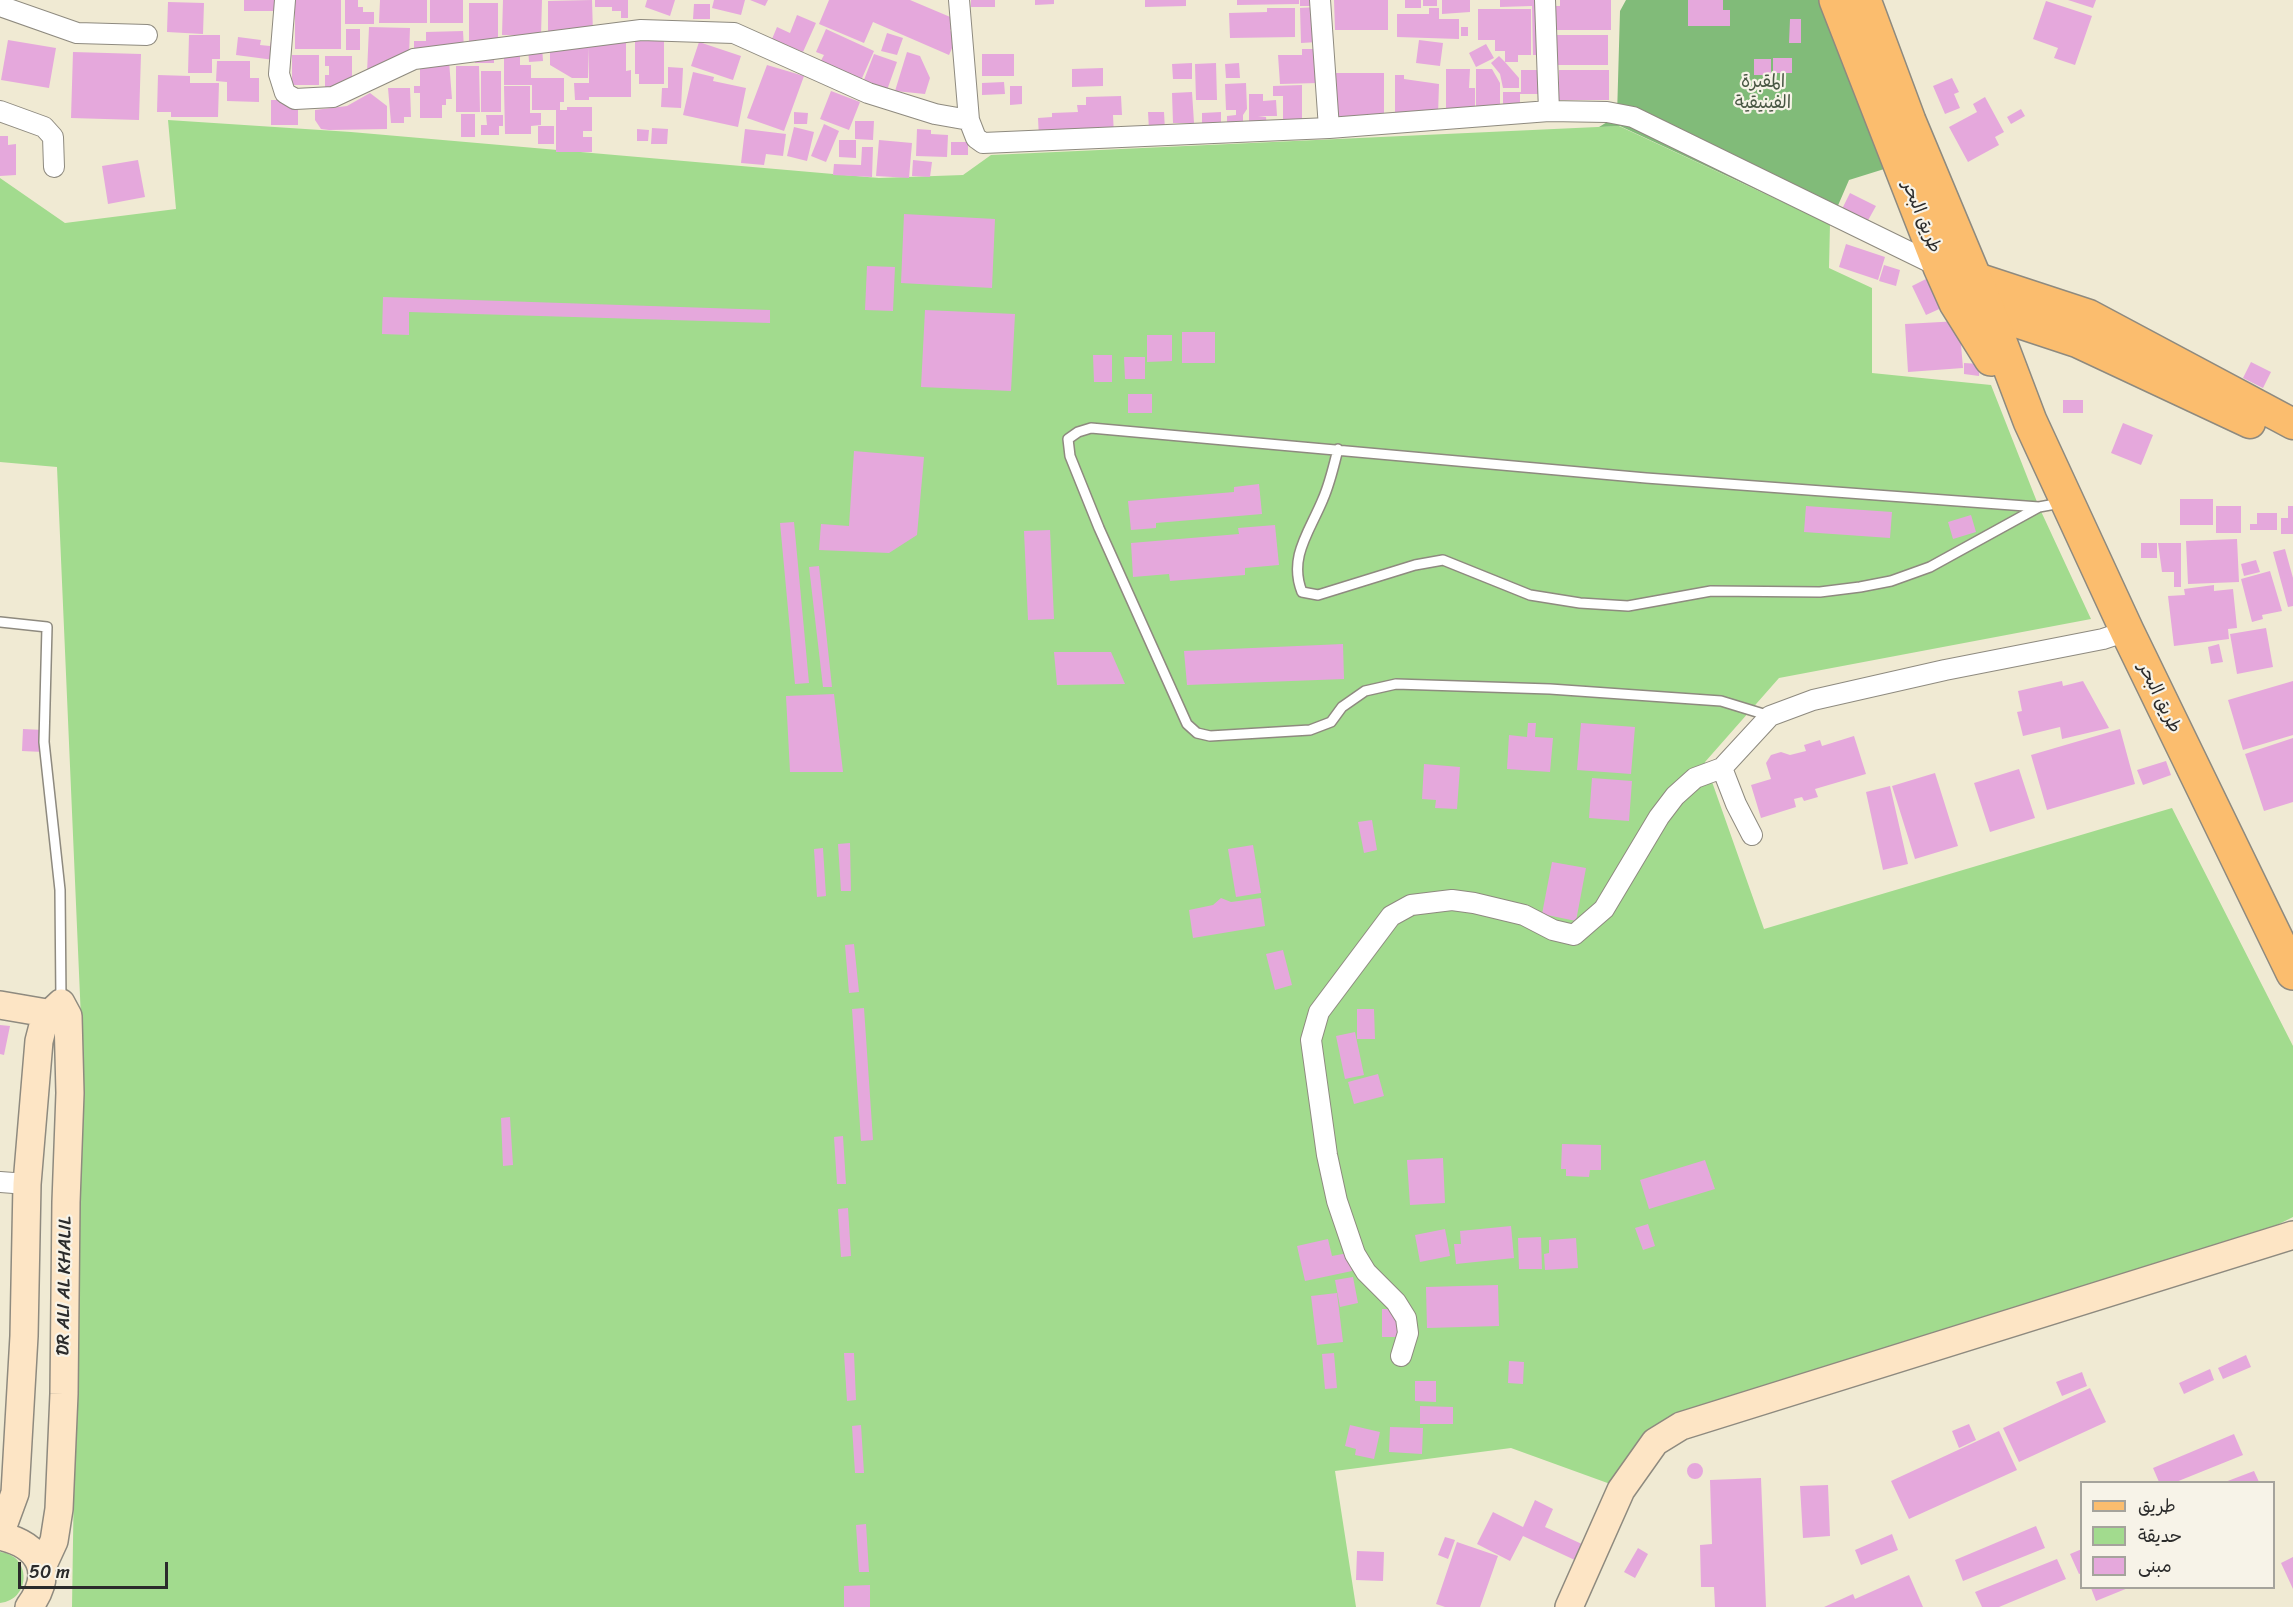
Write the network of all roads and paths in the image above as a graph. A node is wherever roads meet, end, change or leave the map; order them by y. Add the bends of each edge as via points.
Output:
1 (285, 0) edge
2 (959, 0) edge
3 (1320, 0) edge
4 (1545, 0) edge
5 (1836, 0) edge
6 (1864, 0) edge
7 (0, 6) edge
8 (147, 35) dead end
9 (0, 111) edge
10 (1548, 111) junction
11 (969, 120) junction
12 (1329, 128) junction
13 (54, 167) dead end
14 (1941, 267) junction
15 (1965, 290) junction
16 (1988, 310) junction
17 (2030, 421) junction
18 (2293, 424) edge
19 (2293, 442) edge
20 (1338, 449) junction
21 (2053, 505) junction
22 (0, 621) edge
23 (2127, 631) junction
24 (1770, 716) junction
25 (1722, 768) junction
26 (1752, 835) dead end
27 (2293, 973) edge
28 (0, 1005) edge
29 (59, 1011) junction
30 (32, 1124) junction
31 (69, 1126) junction
32 (0, 1182) edge
33 (27, 1184) junction
34 (2293, 1234) edge
35 (24, 1336) junction
36 (64, 1344) junction
37 (1401, 1356) dead end
38 (0, 1535) edge
39 (42, 1567) junction
40 (37, 1603) edge
41 (1569, 1607) edge

1 - 11 street via 279,74 285,93 295,99 333,97 414,59 641,30 711,32 734,33 906,106
2 - 11 street
3 - 12 street
4 - 10 street
5 - 14 highway, طريق البحر
6 - 15 highway, طريق البحر
7 - 8 street via 78,33
9 - 13 street via 44,127 53,137
10 - 12 street
10 - 14 street via 1608,112 1633,117
11 - 12 street via 976,138 1000,145
14 - 15 highway, طريق البحر
15 - 16 highway, طريق البحر
15 - 17 highway, طريق البحر
15 - 18 main road via 2089,315
16 - 17 highway, طريق البحر
16 - 19 main road via 2077,342
17 - 21 highway, طريق البحر
20 - 21 lane via 1646,478
20 - 21 lane via 1324,497 1297,555 1296,577 1302,592 1318,595 1443,560 1530,595 1580,603 1628,606 1711,591 1820,592 1891,581 1930,567
20 - 24 lane via 1091,428 1068,439 1070,456 1099,528 1187,724 1197,733 1224,736 1310,730 1331,722 1342,707 1365,691 1396,684 1550,689 1721,701
21 - 23 highway, طريق البحر
22 - 29 lane via 47,627 44,742 60,890
23 - 24 street via 1813,700
23 - 27 highway, طريق البحر
24 - 25 street
25 - 26 street
25 - 37 street via 1695,778 1675,796 1604,909 1574,935 1553,930 1524,915 1474,903 1452,900 1411,905 1391,916 1319,1012 1311,1040 1337,1201 1355,1254 1406,1318 1408,1333
28 - 29 street
29 - 30 street via 42,1024
29 - 31 street, DR ALI AL KHALIL
30 - 31 street
30 - 33 street
31 - 36 street, DR ALI AL KHALIL
32 - 33 street
33 - 35 street
34 - 41 street via 1681,1426 1655,1442 1626,1481
35 - 36 street
35 - 38 street via 15,1493
36 - 39 street, DR ALI AL KHALIL via 59,1509 54,1541
38 - 39 street via 20,1540 34,1551
39 - 40 street, DR ALI AL KHALIL

